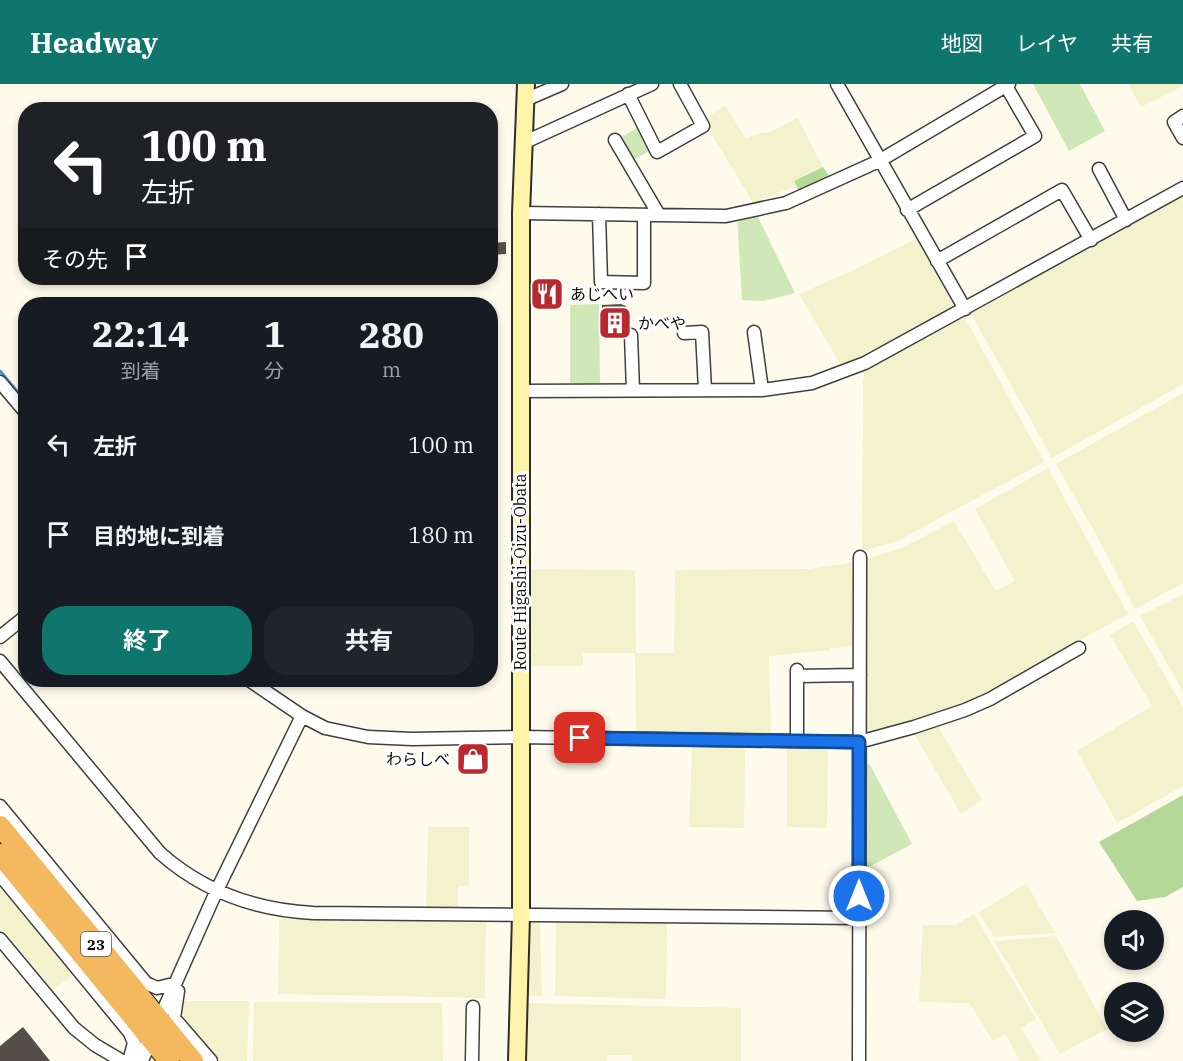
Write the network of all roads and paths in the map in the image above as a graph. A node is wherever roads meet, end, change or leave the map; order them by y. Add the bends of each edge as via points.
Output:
1 (562, 84) edge
2 (652, 84) edge
3 (680, 84) edge
4 (837, 84) edge
5 (1008, 85) edge
6 (525, 92) edge
7 (628, 94) junction
8 (1183, 116) edge
9 (1183, 138) edge
10 (615, 141) dead end
11 (523, 143) junction
12 (879, 160) junction
13 (1099, 169) dead end
14 (1183, 188) edge
15 (907, 210) junction
16 (521, 213) junction
17 (599, 214) junction
18 (644, 215) junction
19 (659, 215) junction
20 (1126, 220) junction
21 (1091, 240) junction
22 (937, 261) junction
23 (964, 309) junction
24 (754, 332) dead end
25 (684, 333) dead end
26 (631, 335) dead end
27 (0, 382) edge
28 (633, 390) junction
29 (705, 390) junction
30 (762, 390) junction
31 (520, 391) junction
32 (18, 403) edge
33 (860, 557) dead end
34 (18, 622) edge
35 (0, 637) edge
36 (1079, 648) dead end
37 (0, 661) edge
38 (860, 675) junction
39 (18, 683) edge
40 (22, 687) edge
41 (259, 687) edge
42 (302, 716) junction
43 (519, 737) junction
44 (797, 741) junction
45 (859, 742) junction
46 (0, 806) edge
47 (0, 826) edge
48 (0, 854) edge
49 (0, 875) edge
50 (216, 892) junction
51 (520, 915) junction
52 (860, 918) junction
53 (0, 939) edge
54 (173, 987) junction
55 (473, 1007) dead end
56 (154, 1029) junction
57 (122, 1061) edge
58 (129, 1061) edge
59 (140, 1061) edge
60 (169, 1061) edge
61 (192, 1061) edge
62 (211, 1061) edge
63 (472, 1061) edge
64 (517, 1061) edge
65 (859, 1061) edge

1 - 6 street
2 - 7 street
3 - 7 street via 703,126 657,152
4 - 12 street
5 - 12 street
5 - 15 street via 1035,136
6 - 11 main road, Route Higashi-Oizu-Obata
7 - 11 street
8 - 9 street via 1174,122
10 - 19 street
11 - 16 main road, Route Higashi-Oizu-Obata
12 - 15 street
12 - 19 street via 813,192 765,208 726,216
13 - 20 street
14 - 20 street
15 - 22 street
16 - 17 street
16 - 31 main road, Route Higashi-Oizu-Obata
17 - 18 street
17 - 18 street via 601,282 644,283
18 - 19 street
20 - 21 street
21 - 22 street via 1062,190
21 - 23 street
22 - 23 street
23 - 30 street via 843,372 812,383
24 - 30 street
25 - 29 street via 702,332
26 - 28 street
27 - 32 street
28 - 29 street
28 - 31 street
29 - 30 street
31 - 43 main road, Route Higashi-Oizu-Obata
33 - 38 street
34 - 35 street
36 - 45 street via 990,699
37 - 39 street
38 - 44 street via 797,673
38 - 45 street
40 - 50 street via 160,853
41 - 42 street
42 - 43 street via 325,728 368,736
42 - 50 street
43 - 44 street
43 - 51 main road, Route Higashi-Oizu-Obata
44 - 45 street
45 - 52 street
46 - 54 street via 146,983 157,988
47 - 56 highway, 23
48 - 56 highway, 23
49 - 58 street via 130,1033 134,1043
50 - 51 street via 281,911
50 - 54 street
51 - 52 street
51 - 64 main road, Route Higashi-Oizu-Obata
52 - 65 street
53 - 57 street via 74,1028
54 - 56 street
54 - 62 street via 178,991 174,1018
55 - 63 street
56 - 59 street
56 - 60 highway, 23
56 - 61 highway, 23

